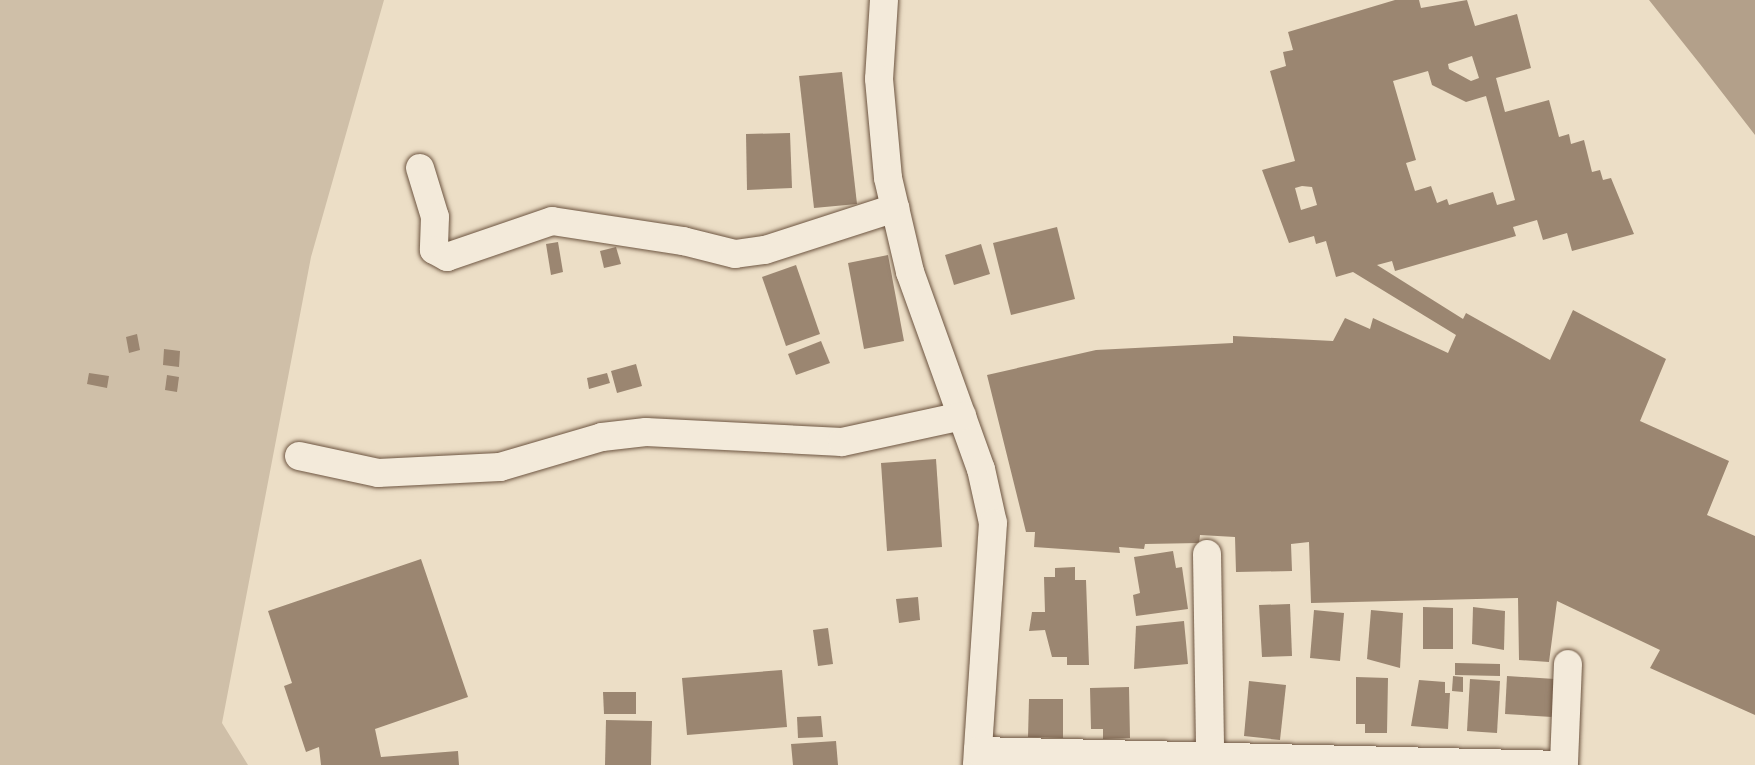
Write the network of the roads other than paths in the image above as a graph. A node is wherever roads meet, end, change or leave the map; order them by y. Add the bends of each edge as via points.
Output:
1 (884, 0) edge
2 (420, 168) dead end
3 (895, 208) junction
4 (962, 416) junction
5 (299, 456) dead end
6 (1207, 554) dead end
7 (1568, 664) dead end
8 (1210, 756) junction
9 (978, 758) edge
10 (1564, 764) edge

1 - 3 street via 879,79
2 - 3 street via 435,217 434,250 447,257 552,221 735,254 765,250
3 - 4 street via 910,272
4 - 5 street via 842,442 646,432 602,437 500,467 378,473
4 - 9 street via 993,523
6 - 8 street
7 - 10 street
8 - 9 street
8 - 10 street

